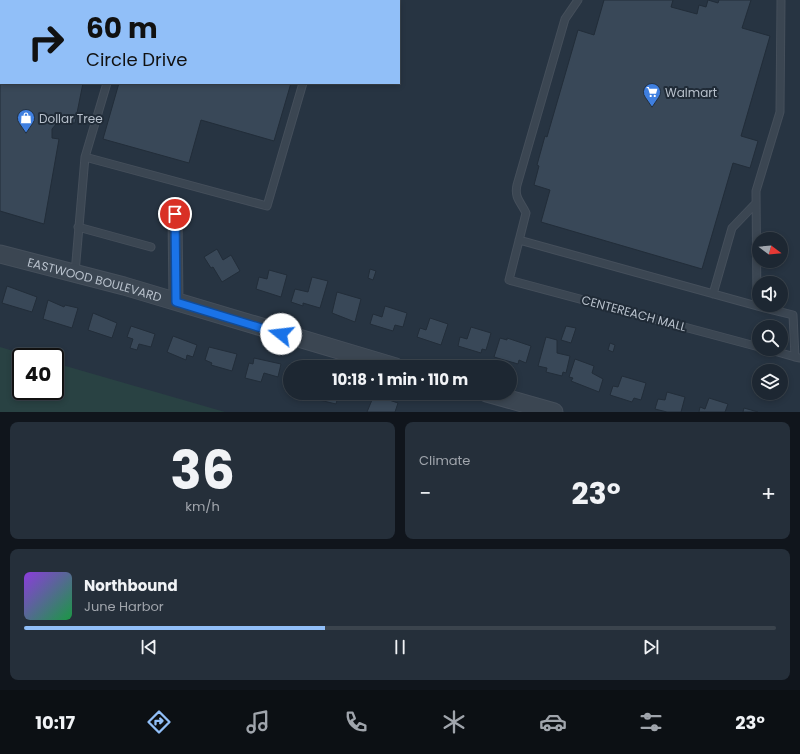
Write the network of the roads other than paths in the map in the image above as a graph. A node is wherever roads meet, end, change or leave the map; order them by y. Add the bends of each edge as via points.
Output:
1 (578, 0) edge
2 (781, 0) edge
3 (107, 84) edge
4 (303, 84) edge
5 (85, 157) junction
6 (756, 203) junction
7 (175, 214) dead end
8 (78, 227) junction
9 (519, 240) junction
10 (151, 247) dead end
11 (0, 254) edge
12 (75, 274) junction
13 (757, 276) edge
14 (713, 294) junction
15 (176, 302) junction
16 (752, 305) edge
17 (781, 312) edge
18 (752, 345) edge
19 (788, 354) edge
20 (798, 357) edge
21 (372, 360) edge
22 (512, 400) edge
23 (554, 412) edge

1 - 9 lane via 565,19 515,192 517,201 526,213
2 - 6 lane via 780,112 756,191
3 - 5 lane
4 - 5 lane via 267,206
5 - 8 lane
6 - 13 lane
6 - 14 lane via 732,228
7 - 15 street
8 - 10 lane
8 - 12 lane
9 - 14 lane
9 - 18 lane, CENTEREACH MALL via 509,280
11 - 12 street, EASTWOOD BOULEVARD
12 - 15 street, EASTWOOD BOULEVARD
14 - 16 lane
15 - 21 street, EASTWOOD BOULEVARD
17 - 20 lane via 793,315
19 - 20 lane
22 - 23 street

